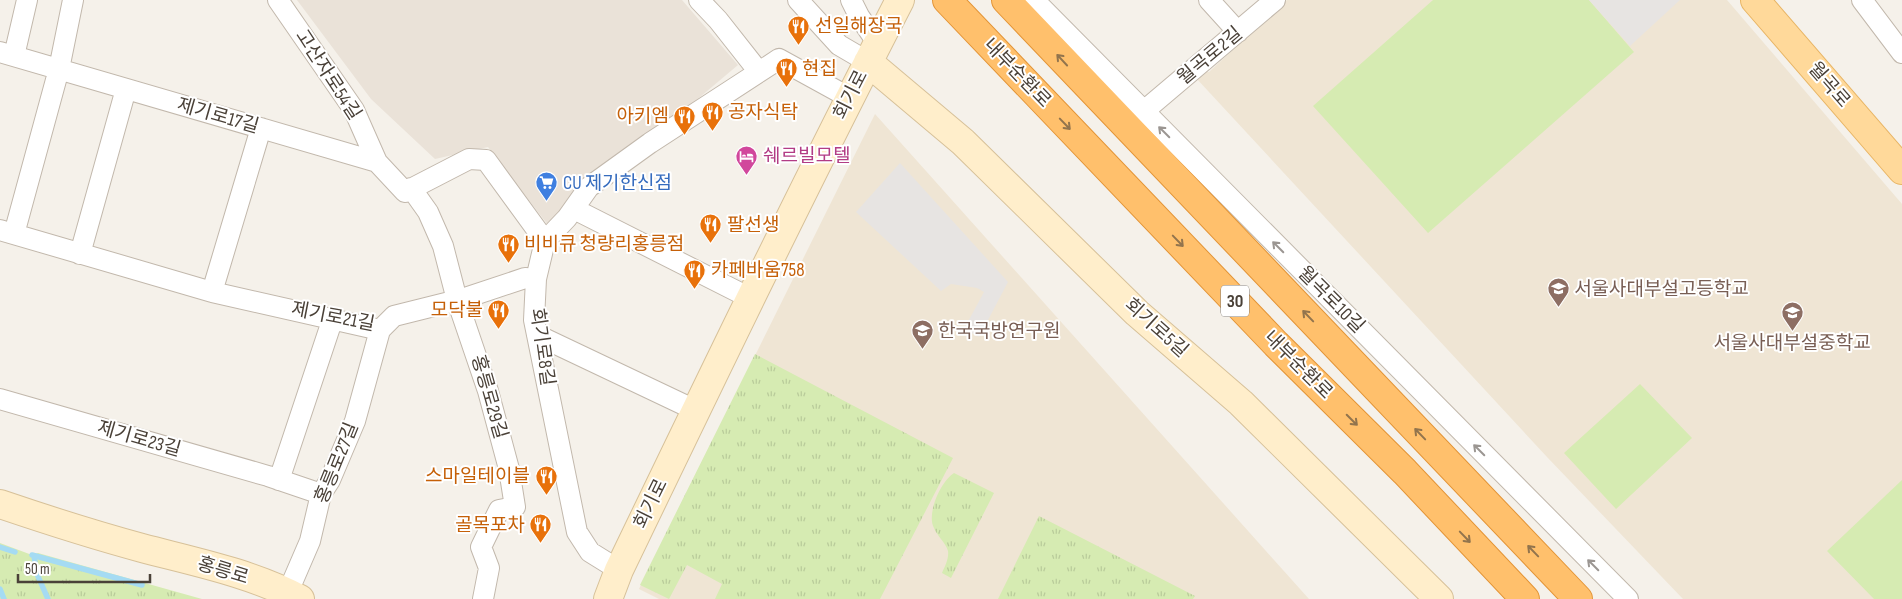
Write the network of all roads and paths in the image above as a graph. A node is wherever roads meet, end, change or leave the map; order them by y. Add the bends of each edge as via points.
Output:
1 (27, 0) edge
2 (73, 0) edge
3 (278, 0) edge
4 (699, 0) edge
5 (798, 0) edge
6 (851, 0) edge
7 (900, 0) edge
8 (947, 0) edge
9 (1006, 0) edge
10 (1034, 0) edge
11 (1209, 0) edge
12 (1275, 0) edge
13 (1755, 0) edge
14 (1862, 0) edge
15 (1238, 32) junction
16 (873, 53) junction
17 (1902, 53) edge
18 (7, 54) edge
19 (59, 69) junction
20 (759, 72) junction
21 (126, 89) junction
22 (850, 98) junction
23 (1144, 111) junction
24 (261, 128) junction
25 (378, 162) junction
26 (1902, 170) edge
27 (411, 188) junction
28 (574, 209) junction
29 (7, 232) edge
30 (545, 240) junction
31 (80, 254) junction
32 (536, 279) junction
33 (212, 292) junction
34 (750, 298) junction
35 (457, 300) junction
36 (334, 318) junction
37 (380, 330) junction
38 (537, 335) junction
39 (0, 399) edge
40 (696, 410) junction
41 (279, 480) junction
42 (321, 494) junction
43 (0, 504) edge
44 (619, 570) junction
45 (294, 596) edge
46 (483, 599) edge
47 (608, 599) edge
48 (1439, 599) edge
49 (1525, 599) edge
50 (1578, 599) edge
51 (1628, 599) edge

1 - 18 street
2 - 19 street
3 - 25 street, 고산자로54길 via 354,110
4 - 20 street
5 - 16 street via 839,45
6 - 16 street
7 - 16 main road, 회기로
8 -> 49 highway, 내부순환로 / 30
50 -> 9 highway, 30
10 - 23 street, 월곡로10길
11 - 15 street
12 - 15 street, 월곡로2길
13 - 26 main road, 월곡로
14 - 17 street
15 - 23 street, 월곡로2길
16 - 22 main road, 회기로
16 - 48 main road, 회기로5길 via 1137,313 1241,403
18 - 19 street, 제기로17길
19 - 21 street, 제기로17길
19 - 29 street, 제기로21길
20 - 22 street via 779,59
20 - 28 street via 650,143 590,187
21 - 24 street, 제기로17길
21 - 31 street
22 - 34 main road, 회기로
51 -> 23 street, 월곡로10길
24 - 25 street, 제기로17길
24 - 33 street
25 - 27 street, 고산자로54길 via 405,192
27 - 30 street via 469,159 486,160
27 - 35 street, 홍릉로29길 via 428,212 443,246
28 - 30 street
28 - 34 street
29 - 31 street, 제기로21길
30 - 32 street, 회기로8길
31 - 33 street, 제기로21길
32 - 35 street, 제기로21길 via 525,278
32 - 38 street, 회기로8길 via 534,320
33 - 36 street, 제기로21길
34 - 40 main road, 회기로
35 - 37 street, 제기로21길 via 394,316
35 - 46 street, 홍릉로29길 via 488,390 509,469 515,507 499,510 481,547 489,568
36 - 37 street, 제기로21길
36 - 41 street
37 - 42 street, 홍릉로27길 via 355,421
38 - 40 street
38 - 44 street, 회기로8길 via 577,532 590,552
39 - 41 street, 제기로23길
40 - 44 main road, 회기로
41 - 42 street, 제기로23길
42 - 45 street, 홍릉로27길
43 - 45 main road, 홍릉로 via 83,532 226,570
44 - 47 main road, 회기로

